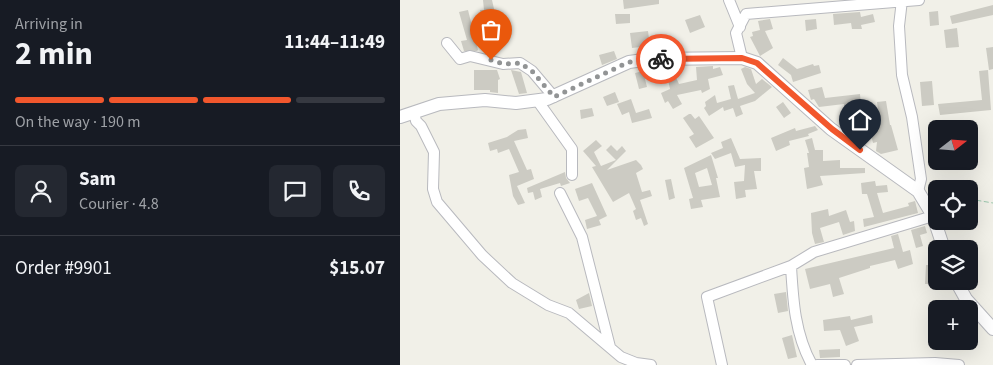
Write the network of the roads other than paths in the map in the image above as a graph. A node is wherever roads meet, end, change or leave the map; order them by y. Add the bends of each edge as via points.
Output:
1 (729, 0) edge
2 (919, 0) edge
3 (902, 1) edge
4 (740, 26) junction
5 (447, 44) dead end
6 (742, 58) junction
7 (554, 97) junction
8 (537, 100) junction
9 (414, 112) junction
10 (400, 117) edge
11 (572, 175) dead end
12 (918, 191) junction
13 (560, 193) dead end
14 (928, 208) edge
15 (928, 218) edge
16 (791, 266) junction
17 (962, 290) edge
18 (993, 329) edge
19 (610, 347) junction
20 (651, 365) edge
21 (722, 365) edge
22 (812, 365) edge
23 (817, 365) edge
24 (845, 365) edge
25 (857, 365) edge
26 (959, 365) edge

1 - 4 street
2 - 3 street
3 - 4 street via 746,14
3 - 12 street via 899,26 902,75 922,180
4 - 6 street via 736,33
5 - 7 street via 460,59 470,56 504,64 520,63 532,71
6 - 7 street via 629,62
6 - 12 street via 757,63 832,129
7 - 8 street
8 - 9 street via 439,104
8 - 11 street via 572,149
9 - 10 street
9 - 19 street via 434,152 433,189 437,202 482,255 512,283 568,313
12 - 14 street
13 - 19 street via 582,237
15 - 16 street via 814,252
16 - 21 street via 706,297
16 - 22 street via 794,308 803,348
17 - 18 street
19 - 20 street via 621,357
23 - 24 street
25 - 26 street

